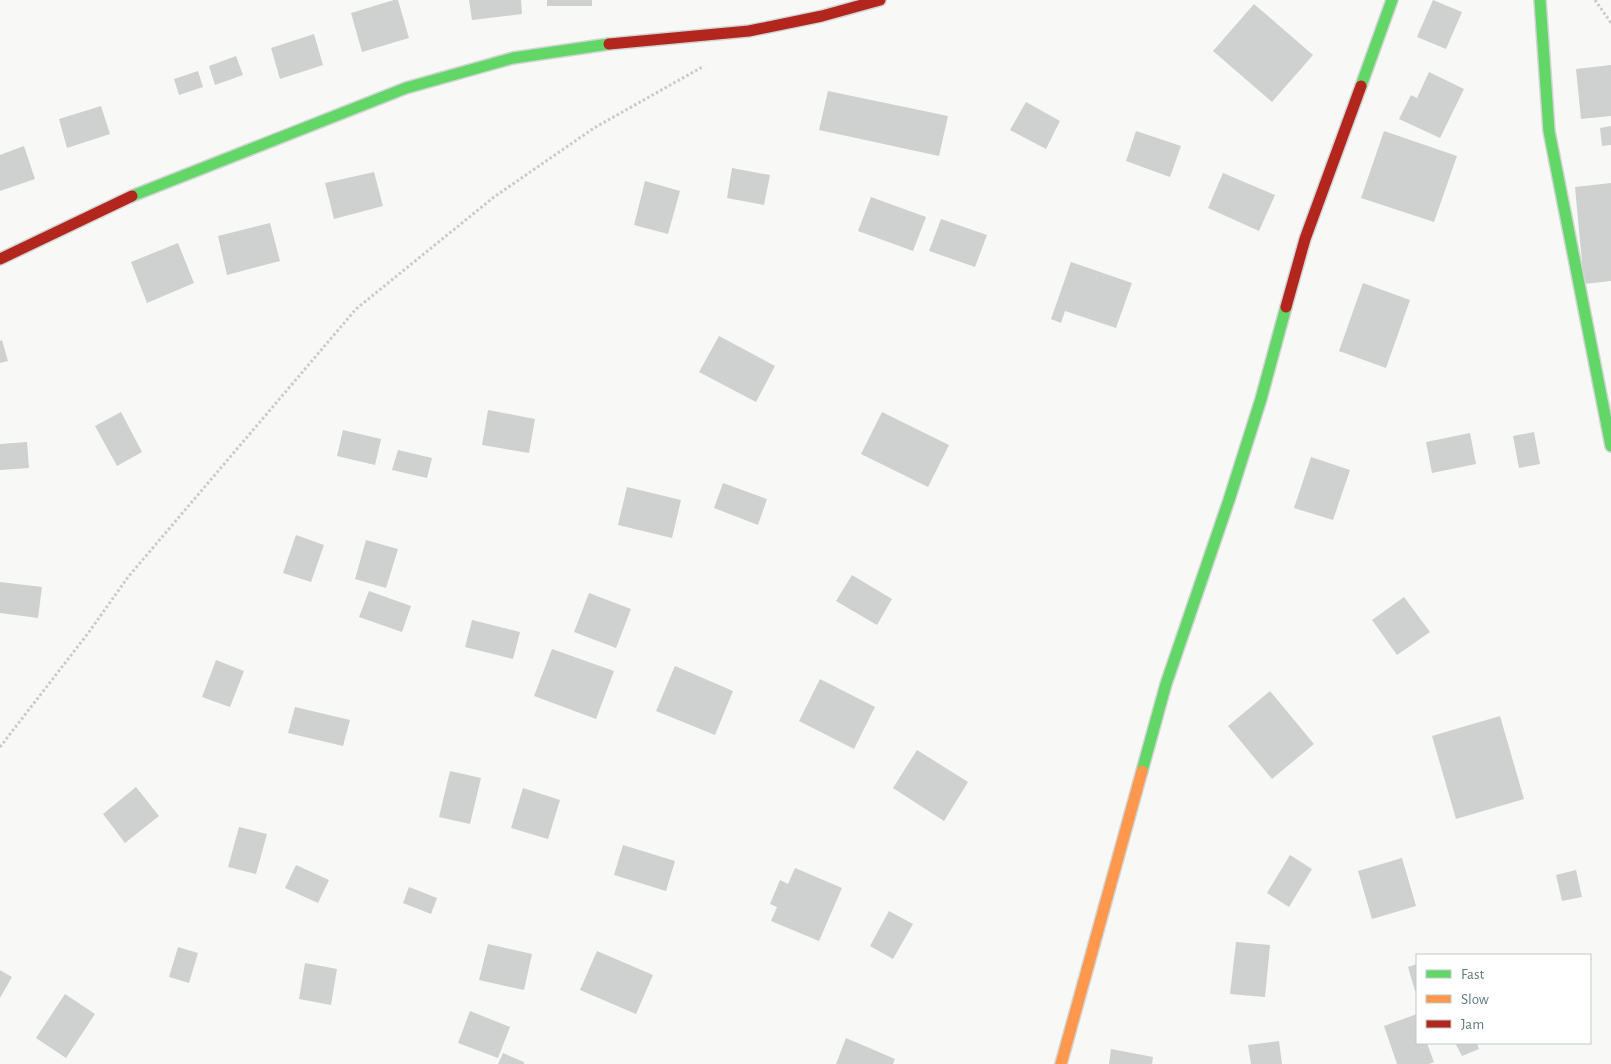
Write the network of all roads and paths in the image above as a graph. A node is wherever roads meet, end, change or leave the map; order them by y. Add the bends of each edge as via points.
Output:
1 (880, 0) edge
2 (1392, 0) edge
3 (1540, 0) edge
4 (1595, 0) edge
5 (1611, 23) edge
6 (712, 60) dead end
7 (0, 259) edge
8 (1611, 446) edge
9 (0, 747) edge
10 (1061, 1064) edge

1 - 7 main road via 749,31 583,47 513,58 406,88 128,198
2 - 10 main road via 1305,239 1261,400 1166,684
3 - 8 main road via 1549,131
4 - 5 path
6 - 9 path via 578,138 494,197 356,309 128,577

